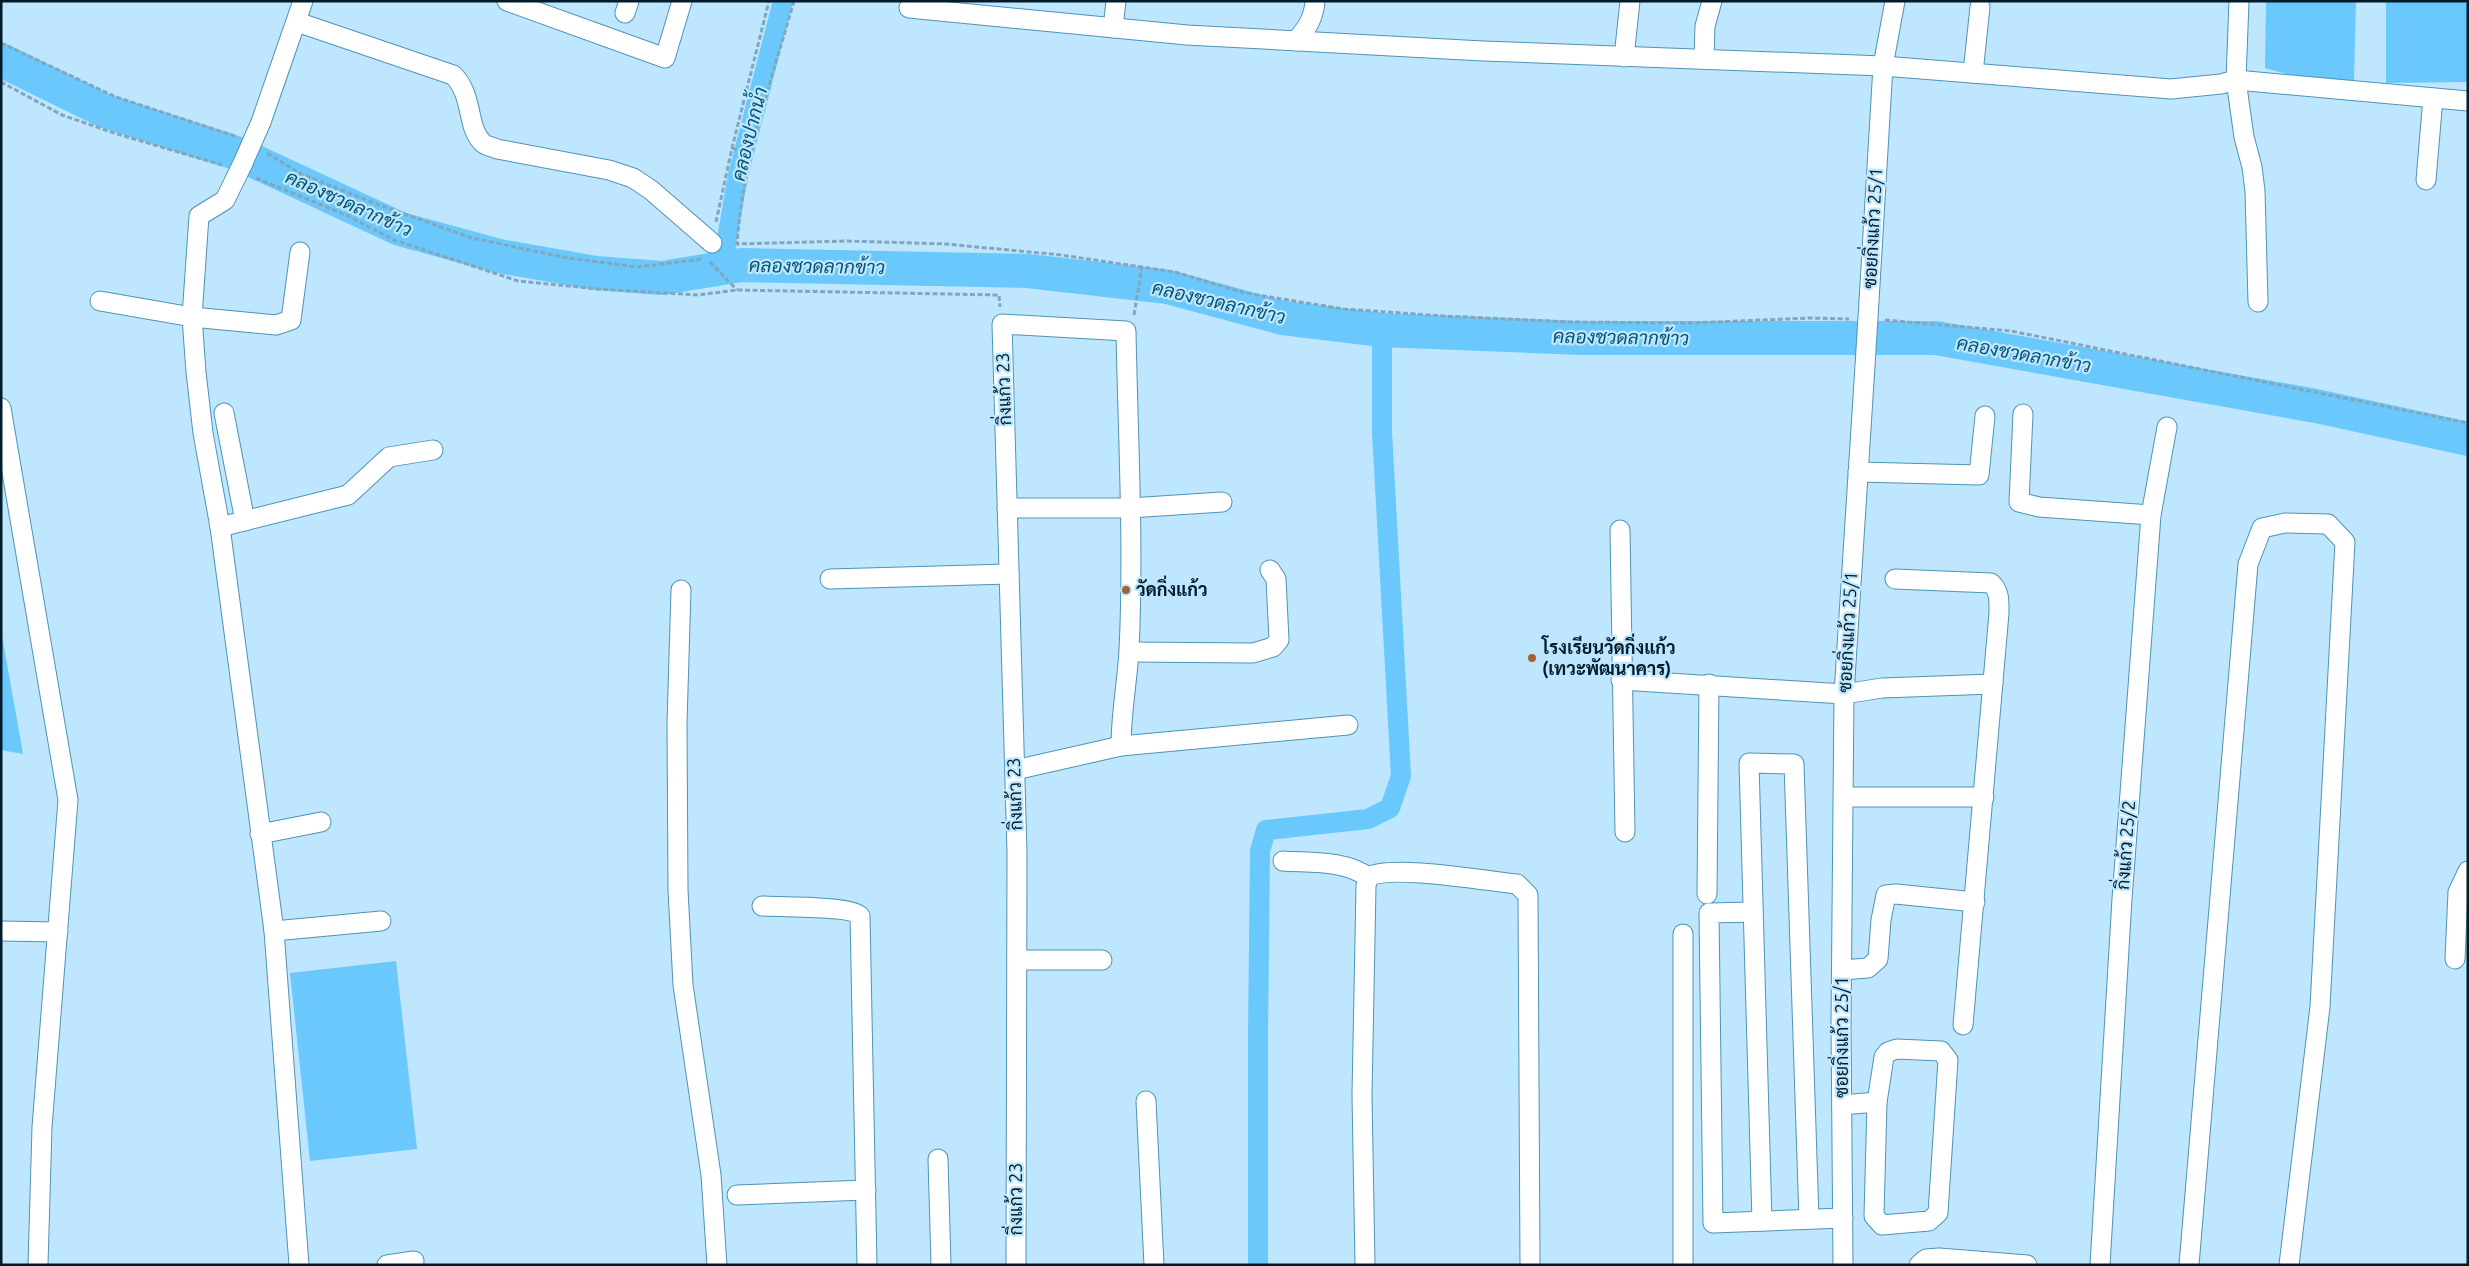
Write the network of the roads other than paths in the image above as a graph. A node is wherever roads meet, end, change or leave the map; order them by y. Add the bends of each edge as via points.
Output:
1 (303, 1) edge
2 (507, 1) edge
3 (682, 1) edge
4 (1116, 1) edge
5 (1315, 1) edge
6 (1630, 1) edge
7 (1712, 1) edge
8 (1896, 1) edge
9 (2239, 1) edge
10 (1980, 7) dead end
11 (909, 8) dead end
12 (298, 22) junction
13 (1113, 28) junction
14 (1296, 41) junction
15 (1624, 56) junction
16 (1704, 59) junction
17 (1883, 66) junction
18 (1973, 73) junction
19 (2236, 80) junction
20 (2433, 98) junction
21 (2468, 101) edge
22 (2426, 180) dead end
23 (712, 243) road end
24 (300, 252) dead end
25 (100, 301) dead end
26 (2258, 302) dead end
27 (192, 317) junction
28 (1, 408) edge
29 (224, 413) dead end
30 (2023, 414) dead end
31 (1985, 416) dead end
32 (2167, 426) dead end
33 (433, 450) dead end
34 (1858, 472) junction
35 (1222, 502) dead end
36 (1007, 508) junction
37 (1130, 508) junction
38 (2151, 515) junction
39 (245, 521) junction
40 (220, 527) junction
41 (1620, 530) dead end
42 (1270, 570) dead end
43 (1009, 574) junction
44 (830, 579) dead end
45 (1895, 579) dead end
46 (681, 590) dead end
47 (1128, 652) junction
48 (1621, 680) junction
49 (1709, 684) junction
50 (1993, 684) junction
51 (1844, 694) junction
52 (1348, 725) dead end
53 (1121, 746) junction
54 (1015, 770) junction
55 (1844, 797) junction
56 (1984, 797) junction
57 (321, 822) dead end
58 (1625, 832) dead end
59 (260, 834) junction
60 (1283, 861) dead end
61 (2468, 871) edge
62 (1368, 877) junction
63 (1707, 894) dead end
64 (1975, 902) junction
65 (762, 906) dead end
66 (1754, 912) junction
67 (381, 920) dead end
68 (274, 931) junction
69 (1, 932) edge
70 (58, 932) junction
71 (1684, 934) dead end
72 (2455, 959) dead end
73 (1017, 960) junction
74 (1102, 960) dead end
75 (1842, 970) junction
76 (1963, 1025) dead end
77 (1146, 1101) dead end
78 (1877, 1102) junction
79 (1842, 1105) junction
80 (938, 1159) dead end
81 (866, 1190) junction
82 (736, 1195) dead end
83 (1843, 1218) junction
84 (1809, 1219) junction
85 (1762, 1221) junction
86 (414, 1261) dead end
87 (38, 1265) edge
88 (299, 1265) edge
89 (387, 1265) edge
90 (717, 1265) edge
91 (867, 1265) edge
92 (941, 1265) edge
93 (1016, 1265) edge
94 (1154, 1265) edge
95 (1365, 1265) edge
96 (1530, 1265) edge
97 (1683, 1265) edge
98 (1843, 1265) edge
99 (1919, 1265) edge
100 (2027, 1265) edge
101 (2100, 1265) edge
102 (2189, 1265) edge
103 (2289, 1265) edge

1 - 12 street
2 - 3 street via 665,58
4 - 13 street
5 - 14 street via 1314,14
6 - 15 street
7 - 16 street via 1705,26
8 - 17 street, ซอยกิ่งแก้ว 25/1
9 - 19 street
10 - 18 street
11 - 13 street
12 - 23 street via 453,75 462,84 475,128 483,143 497,149 609,170 633,178
12 - 27 street, bridge via 260,122 225,200 199,216
13 - 14 street
14 - 15 street
15 - 16 street
16 - 17 street
17 - 18 street
17 - 34 street, ซอยกิ่งแก้ว 25/1, bridge
18 - 19 street via 2171,89
19 - 20 street
19 - 26 street via 2255,191
20 - 21 street
20 - 22 street
24 - 27 street via 291,320 285,324
25 - 27 street
27 - 40 street via 204,433
28 - 70 street via 68,800
29 - 39 street
30 - 38 street via 2019,502 2039,508
31 - 34 street via 1979,475
32 - 38 street, กิ่งแก้ว 25/2
33 - 39 street via 389,457 348,495
34 - 51 street, ซอยกิ่งแก้ว 25/1
35 - 37 street
36 - 37 street
36 - 37 street, กิ่งแก้ว 23 via 1002,324 1126,331
36 - 43 street, กิ่งแก้ว 23
37 - 47 street
38 - 101 street, กิ่งแก้ว 25/2 via 2122,899
39 - 40 street
40 - 59 street
41 - 48 street
42 - 47 street via 1276,579 1279,640 1274,647 1253,653
43 - 44 street
43 - 54 street, กิ่งแก้ว 23
45 - 50 street via 1991,583 1997,588 1999,613
46 - 90 street via 677,733 678,890 683,985 711,1175
47 - 53 street
48 - 49 street
48 - 58 street
49 - 51 street
49 - 63 street
50 - 51 street via 1882,688
50 - 56 street
51 - 55 street, ซอยกิ่งแก้ว 25/1
52 - 53 street
53 - 54 street
54 - 73 street, กิ่งแก้ว 23
55 - 56 street
55 - 75 street, ซอยกิ่งแก้ว 25/1
56 - 64 street
57 - 59 street
59 - 68 street
60 - 62 street via 1345,866
61 - 72 street via 2458,892
62 - 95 street via 1362,1095
62 - 96 street via 1401,872 1517,884 1528,895
64 - 75 street via 1886,895 1878,960 1868,968
64 - 76 street
65 - 81 street via 841,909 857,912 860,916
66 - 84 street via 1749,764 1794,764
66 - 85 street
66 - 85 street via 1709,913 1713,1223
67 - 68 street
68 - 88 street
69 - 70 street
70 - 87 street via 42,1127
71 - 97 street
73 - 74 street
73 - 93 street, กิ่งแก้ว 23
75 - 79 street, ซอยกิ่งแก้ว 25/1
77 - 94 street
78 - 78 street via 1874,1216 1882,1225 1929,1221 1938,1213 1948,1060 1941,1051 1898,1049 1888,1052 1884,1057
78 - 79 street
79 - 83 street, ซอยกิ่งแก้ว 25/1
80 - 92 street
81 - 82 street
81 - 91 street
83 - 84 street
83 - 98 street, ซอยกิ่งแก้ว 25/1
84 - 85 street
86 - 89 street
99 - 100 street via 1926,1259 1939,1258
102 - 103 street via 2248,564 2262,528 2285,522 2328,524 2345,542 2320,1007

